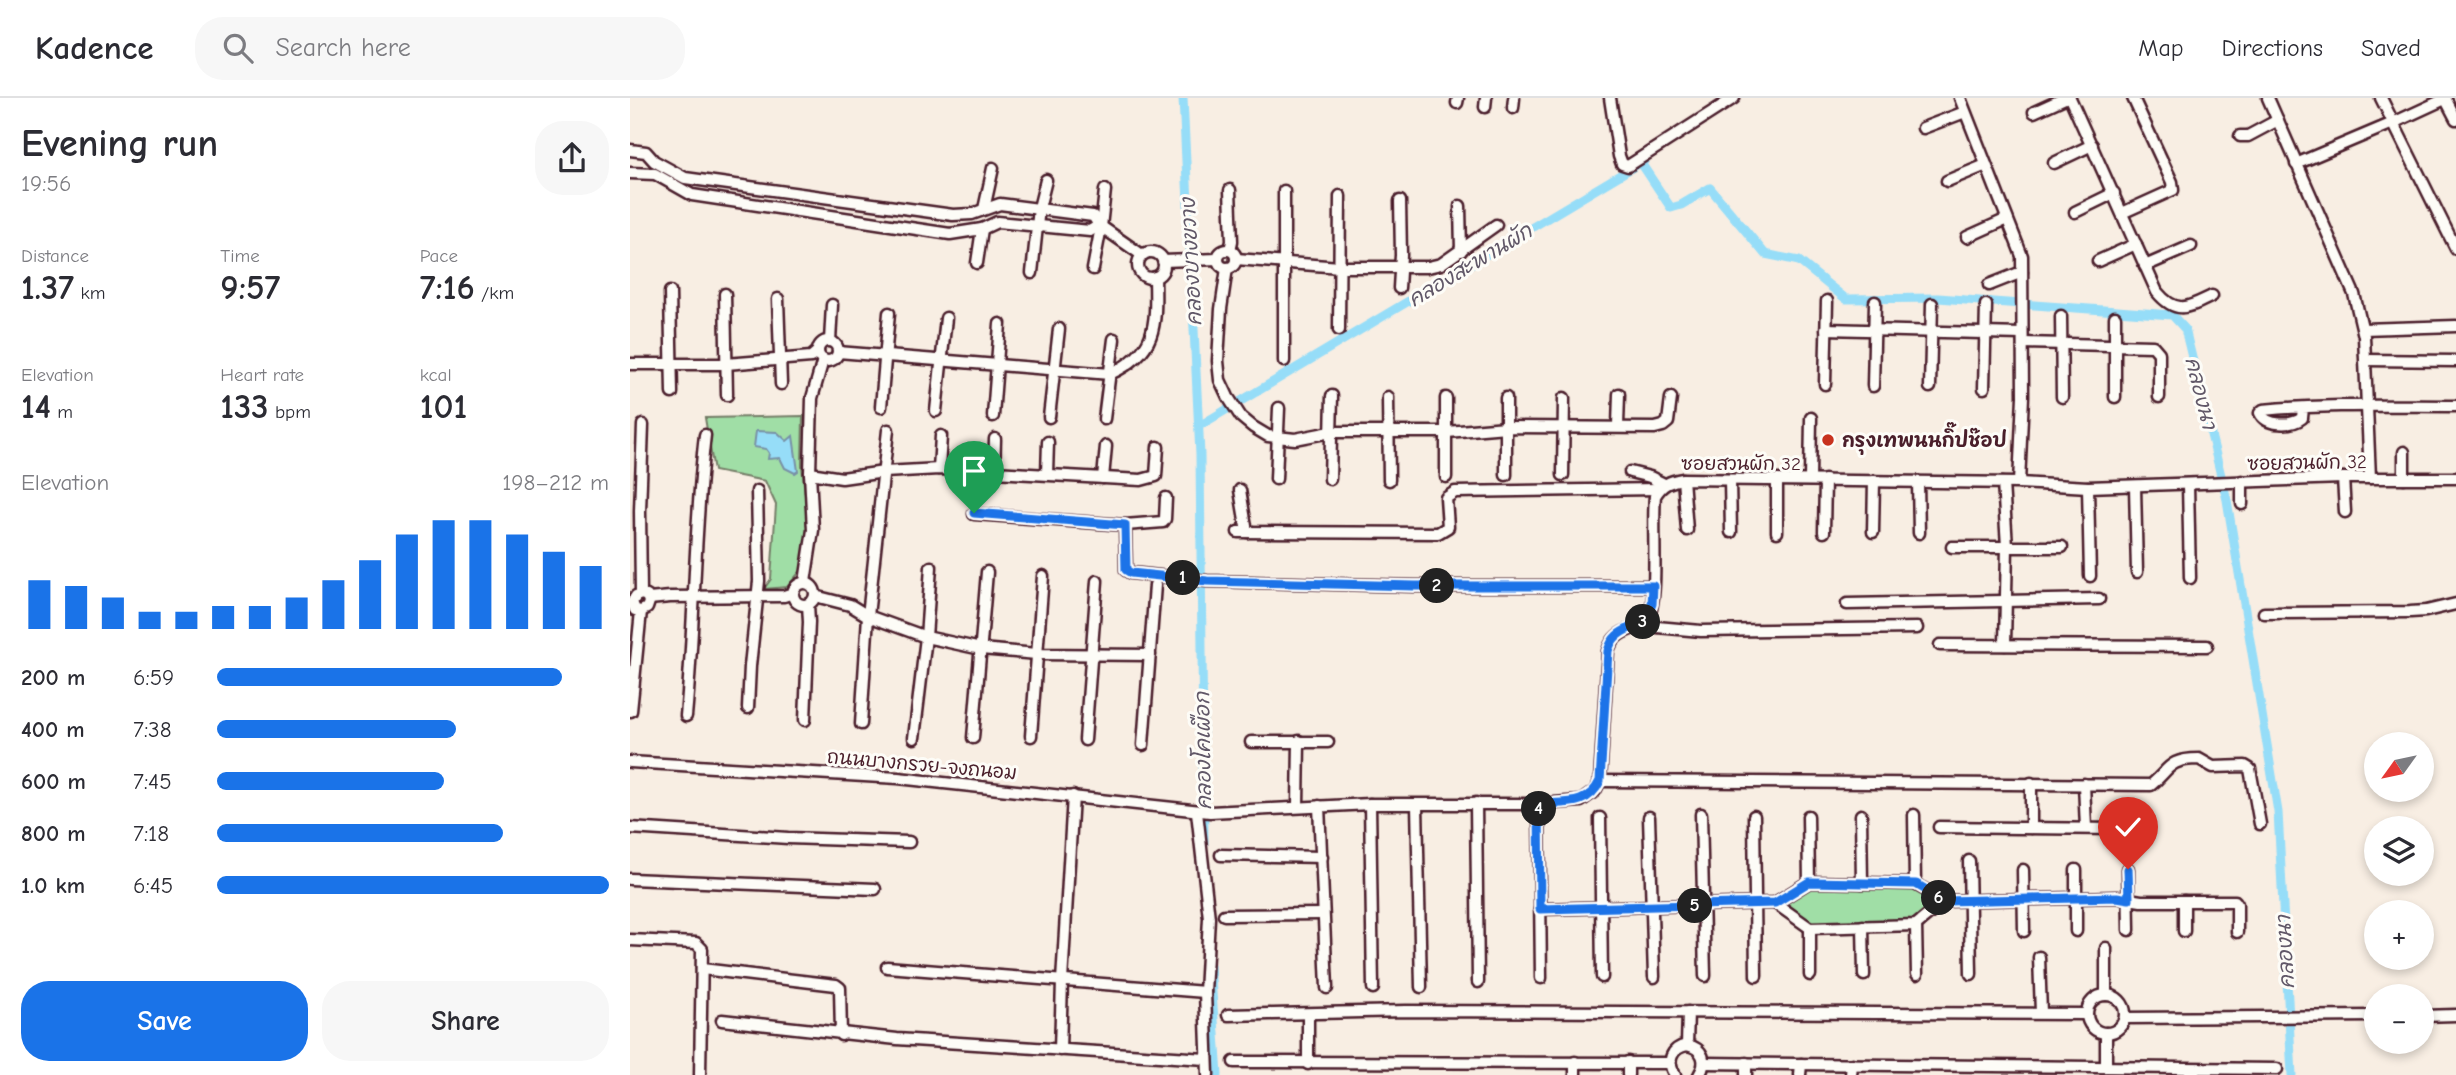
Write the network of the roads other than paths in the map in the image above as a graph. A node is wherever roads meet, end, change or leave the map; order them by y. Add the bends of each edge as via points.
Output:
1 (1610, 98) edge
2 (1734, 98) edge
3 (1960, 98) edge
4 (2068, 98) edge
5 (2133, 98) edge
6 (2268, 98) edge
7 (2381, 98) edge
8 (2445, 98) edge
9 (1965, 111) junction
10 (2034, 112) dead end
11 (2456, 119) edge
12 (2278, 120) junction
13 (2393, 123) junction
14 (1923, 128) dead end
15 (2240, 136) dead end
16 (2092, 145) junction
17 (630, 150) edge
18 (2053, 163) dead end
19 (2296, 164) junction
20 (1986, 165) junction
21 (993, 168) dead end
22 (630, 173) edge
23 (1046, 180) dead end
24 (1947, 181) dead end
25 (1105, 190) dead end
26 (1230, 190) dead end
27 (1284, 191) dead end
28 (2114, 193) junction
29 (1340, 196) dead end
30 (837, 200) junction
31 (1400, 201) dead end
32 (1460, 206) dead end
33 (1040, 208) junction
34 (984, 209) junction
35 (2075, 212) dead end
36 (2122, 213) junction
37 (835, 218) junction
38 (2007, 219) junction
39 (1037, 225) junction
40 (1496, 225) dead end
41 (1100, 226) junction
42 (982, 229) junction
43 (1967, 237) dead end
44 (2136, 244) junction
45 (2191, 246) dead end
46 (2456, 249) edge
47 (1461, 251) junction
48 (1233, 254) junction
49 (1142, 255) junction
50 (1218, 259) junction
51 (1163, 261) junction
52 (2098, 261) dead end
53 (977, 263) dead end
54 (1285, 264) junction
55 (1399, 266) junction
56 (2146, 266) junction
57 (1340, 267) junction
58 (1227, 268) junction
59 (1093, 269) dead end
60 (2022, 272) junction
61 (1032, 273) dead end
62 (1155, 277) junction
63 (1989, 285) dead end
64 (1399, 288) dead end
65 (670, 292) dead end
66 (725, 294) dead end
67 (2213, 296) dead end
68 (778, 299) dead end
69 (1826, 301) dead end
70 (1875, 302) dead end
71 (1932, 304) dead end
72 (832, 305) dead end
73 (1986, 305) dead end
74 (889, 313) dead end
75 (2061, 316) dead end
76 (2115, 317) dead end
77 (946, 318) dead end
78 (1000, 324) dead end
79 (2456, 326) edge
80 (1059, 329) dead end
81 (1826, 329) junction
82 (2363, 329) junction
83 (1339, 330) dead end
84 (1874, 330) junction
85 (1931, 332) junction
86 (1985, 333) junction
87 (1114, 338) dead end
88 (2023, 339) junction
89 (830, 341) junction
90 (2062, 344) junction
91 (2115, 346) junction
92 (838, 352) junction
93 (885, 355) junction
94 (821, 356) junction
95 (780, 359) junction
96 (941, 359) junction
97 (2366, 360) junction
98 (2456, 360) edge
99 (1284, 361) dead end
100 (630, 363) edge
101 (671, 363) junction
102 (726, 364) junction
103 (997, 364) junction
104 (1053, 368) junction
105 (1110, 374) junction
106 (781, 384) dead end
107 (1825, 384) dead end
108 (1873, 386) dead end
109 (1930, 387) dead end
110 (1984, 388) dead end
111 (672, 393) dead end
112 (1619, 394) dead end
113 (727, 395) dead end
114 (1332, 396) dead end
115 (1388, 397) dead end
116 (2062, 397) dead end
117 (2115, 397) dead end
118 (2159, 397) dead end
119 (1446, 398) dead end
120 (1506, 398) dead end
121 (1564, 398) dead end
122 (1671, 398) dead end
123 (2368, 406) junction
124 (2456, 406) edge
125 (881, 407) dead end
126 (1279, 408) dead end
127 (2303, 408) dead end
128 (936, 411) dead end
129 (993, 416) dead end
130 (1049, 417) dead end
131 (1811, 418) dead end
132 (1104, 419) dead end
133 (643, 425) dead end
134 (1618, 426) junction
135 (1506, 427) junction
136 (1564, 427) junction
137 (888, 430) dead end
138 (1389, 431) junction
139 (1331, 432) junction
140 (1447, 432) junction
141 (705, 435) dead end
142 (941, 436) dead end
143 (1276, 438) junction
144 (995, 439) dead end
145 (1048, 442) dead end
146 (1106, 446) dead end
147 (1158, 447) dead end
148 (2404, 452) dead end
149 (939, 470) junction
150 (995, 471) junction
151 (884, 472) junction
152 (1630, 472) dead end
153 (810, 473) junction
154 (1047, 474) junction
155 (1506, 475) dead end
156 (1563, 475) dead end
157 (1446, 477) dead end
158 (1104, 478) junction
159 (2343, 478) junction
160 (2370, 478) junction
161 (2404, 478) junction
162 (2456, 478) edge
163 (1276, 479) dead end
164 (1330, 479) dead end
165 (1683, 479) junction
166 (1730, 480) junction
167 (1777, 480) junction
168 (1810, 480) junction
169 (1825, 480) junction
170 (1390, 481) dead end
171 (1874, 481) junction
172 (2242, 481) junction
173 (1918, 482) junction
174 (2003, 483) junction
175 (2019, 483) junction
176 (2188, 484) junction
177 (2135, 486) junction
178 (1662, 487) junction
179 (2088, 487) junction
180 (1240, 490) dead end
181 (757, 491) dead end
182 (1166, 498) dead end
183 (2242, 504) dead end
184 (2345, 512) dead end
185 (974, 513) dead end
186 (1125, 525) junction
187 (1687, 530) dead end
188 (1731, 532) dead end
189 (1776, 532) dead end
190 (1824, 532) dead end
191 (1873, 532) dead end
192 (1919, 533) dead end
193 (1952, 547) dead end
194 (2007, 547) junction
195 (2062, 547) dead end
196 (931, 567) dead end
197 (987, 572) dead end
198 (2137, 572) dead end
199 (1043, 576) dead end
200 (2090, 576) dead end
201 (2190, 578) dead end
202 (1097, 581) dead end
203 (805, 582) junction
204 (1155, 585) dead end
205 (1653, 586) junction
206 (793, 593) junction
207 (645, 596) junction
208 (694, 597) junction
209 (759, 597) junction
210 (2099, 599) dead end
211 (811, 600) junction
212 (2007, 601) junction
213 (1847, 604) dead end
214 (2456, 604) edge
215 (635, 609) edge
216 (2264, 613) dead end
217 (868, 616) junction
218 (1644, 621) junction
219 (1917, 628) dead end
220 (926, 637) junction
221 (1940, 645) dead end
222 (2005, 645) junction
223 (2207, 646) dead end
224 (981, 649) junction
225 (1037, 654) junction
226 (1091, 654) junction
227 (1150, 655) junction
228 (748, 708) dead end
229 (631, 711) edge
230 (686, 716) dead end
231 (805, 719) dead end
232 (861, 724) dead end
233 (1031, 736) dead end
234 (914, 737) dead end
235 (973, 738) dead end
236 (1085, 740) dead end
237 (1299, 741) junction
238 (1251, 742) dead end
239 (1328, 742) dead end
240 (1143, 745) dead end
241 (630, 762) edge
242 (1600, 781) junction
243 (2031, 783) junction
244 (2084, 783) junction
245 (1073, 796) junction
246 (1476, 803) junction
247 (1370, 804) junction
248 (1539, 804) junction
249 (1417, 805) junction
250 (1319, 806) junction
251 (1298, 807) junction
252 (1203, 812) junction
253 (1700, 814) dead end
254 (1861, 815) dead end
255 (1914, 815) dead end
256 (1754, 816) dead end
257 (1808, 816) dead end
258 (1648, 817) dead end
259 (1600, 818) dead end
260 (2260, 824) dead end
261 (1939, 827) dead end
262 (630, 828) edge
263 (2031, 828) junction
264 (2086, 828) junction
265 (2118, 829) dead end
266 (909, 842) dead end
267 (1221, 855) dead end
268 (1322, 857) junction
269 (1969, 861) dead end
270 (2128, 869) dead end
271 (2023, 870) dead end
272 (2076, 870) dead end
273 (630, 879) edge
274 (1809, 882) junction
275 (1862, 883) junction
276 (1916, 884) junction
277 (875, 890) dead end
278 (2076, 898) junction
279 (2129, 899) junction
280 (2023, 900) junction
281 (1945, 901) junction
282 (1970, 901) junction
283 (2184, 901) junction
284 (1756, 903) junction
285 (1775, 903) junction
286 (1702, 905) junction
287 (1601, 907) junction
288 (1651, 907) junction
289 (1540, 909) junction
290 (1324, 914) junction
291 (1224, 915) dead end
292 (1916, 925) junction
293 (1863, 926) junction
294 (1810, 928) junction
295 (2076, 930) dead end
296 (2129, 930) dead end
297 (2024, 931) dead end
298 (2184, 931) dead end
299 (2237, 932) dead end
300 (630, 940) edge
301 (2106, 948) dead end
302 (2039, 957) dead end
303 (887, 967) dead end
304 (702, 969) junction
305 (1917, 974) dead end
306 (1971, 974) dead end
307 (1810, 975) dead end
308 (1864, 975) dead end
309 (1705, 976) dead end
310 (1756, 976) dead end
311 (1602, 977) dead end
312 (1654, 977) dead end
313 (1541, 978) dead end
314 (1062, 981) junction
315 (1478, 982) dead end
316 (1421, 987) dead end
317 (1327, 988) dead end
318 (1373, 988) dead end
319 (1205, 992) junction
320 (2106, 995) junction
321 (1688, 1012) junction
322 (2041, 1013) junction
323 (1308, 1014) junction
324 (2087, 1014) junction
325 (1228, 1015) dead end
326 (2456, 1015) edge
327 (2364, 1016) edge
328 (2434, 1016) edge
329 (2125, 1018) junction
330 (722, 1020) dead end
331 (2106, 1033) junction
332 (842, 1035) junction
333 (1687, 1045) junction
334 (1060, 1051) junction
335 (1206, 1059) junction
336 (1234, 1062) dead end
337 (1574, 1062) junction
338 (1628, 1062) junction
339 (1670, 1062) junction
340 (1704, 1063) junction
341 (1746, 1063) junction
342 (1308, 1064) junction
343 (1801, 1064) junction
344 (2106, 1067) junction
345 (2277, 1069) dead end
346 (1852, 1070) edge
347 (700, 1075) edge
348 (1208, 1075) edge
349 (1575, 1075) edge
350 (1628, 1075) edge
351 (1675, 1075) edge
352 (1699, 1075) edge
353 (1746, 1075) edge
354 (1800, 1075) edge

1 - 2 street via 1620,161 1628,166
3 - 9 street
4 - 10 street
4 - 16 street
5 - 36 street via 2173,187 2171,193
6 - 12 street
7 - 13 street
8 - 11 street
8 - 13 street
9 - 14 street
9 - 20 street
12 - 15 street
12 - 19 street
13 - 19 street
13 - 46 street
16 - 18 street
16 - 28 street
17 - 30 street via 646,152 685,178
19 - 82 street via 2346,272
20 - 24 street
20 - 38 street
21 - 34 street
22 - 37 street via 655,174 692,195
23 - 33 street
25 - 41 street
26 - 48 street
27 - 54 street
28 - 35 street
28 - 36 street
29 - 57 street
30 - 34 street via 953,215
30 - 37 street
31 - 55 street
32 - 47 street
33 - 34 street via 1000,204
33 - 39 street
33 - 41 street via 1093,216
36 - 44 street
37 - 42 street via 950,234
38 - 43 street
38 - 60 street via 2022,256
39 - 41 street via 1090,231
39 - 42 street via 998,222
39 - 61 street
40 - 47 street
41 - 49 street
41 - 59 street
42 - 53 street
44 - 52 street
44 - 56 street
45 - 56 street
47 - 55 street via 1441,264
48 - 50 street via 1220,252
48 - 54 street
48 - 58 street via 1233,265
49 - 51 street via 1154,253
49 - 62 street via 1140,271
50 - 51 street
50 - 58 street
51 - 62 street via 1163,269
54 - 57 street
54 - 99 street
55 - 57 street
55 - 64 street
56 - 67 street via 2157,292 2171,304 2188,308
57 - 83 street
58 - 143 street via 1220,380 1241,417
60 - 63 street
60 - 88 street
62 - 105 street via 1154,326 1146,349 1130,365
65 - 101 street
66 - 102 street
68 - 95 street
69 - 81 street
70 - 84 street
71 - 85 street
72 - 89 street
73 - 86 street
74 - 93 street
75 - 90 street
76 - 91 street
77 - 96 street
78 - 103 street
79 - 82 street
80 - 104 street
81 - 84 street
81 - 107 street
82 - 97 street
84 - 85 street
84 - 108 street
85 - 86 street
85 - 109 street
86 - 88 street
86 - 110 street
87 - 105 street
88 - 90 street
88 - 175 street
89 - 92 street
89 - 94 street via 821,343
90 - 91 street
90 - 116 street
91 - 117 street
91 - 118 street via 2157,349
92 - 93 street
92 - 94 street via 833,360
93 - 96 street
93 - 125 street
94 - 95 street
94 - 153 street via 812,398
95 - 102 street
95 - 106 street
96 - 103 street
96 - 128 street
97 - 98 street
97 - 123 street
100 - 101 street
101 - 102 street
101 - 111 street
102 - 113 street
103 - 104 street
103 - 129 street
104 - 105 street
104 - 130 street
105 - 132 street
112 - 134 street
114 - 139 street
115 - 138 street
119 - 140 street
120 - 135 street
121 - 136 street
122 - 134 street via 1670,416 1663,426
123 - 124 street
123 - 127 street
123 - 160 street
126 - 143 street
131 - 168 street
133 - 207 street via 640,511
134 - 136 street
135 - 136 street
135 - 140 street
135 - 155 street
136 - 156 street
137 - 151 street
138 - 139 street
138 - 140 street
138 - 170 street
139 - 143 street
139 - 164 street
140 - 157 street
141 - 208 street
142 - 149 street
143 - 163 street
144 - 150 street
145 - 154 street
146 - 158 street
147 - 158 street via 1156,476
148 - 161 street
149 - 150 street
149 - 151 street
150 - 154 street
151 - 153 street via 842,478
151 - 217 street
152 - 178 street via 1650,477
153 - 203 street via 813,530
154 - 158 street
159 - 160 street, ซอยสวนผัก 32
159 - 172 street, ซอยสวนผัก 32
159 - 184 street
160 - 161 street, ซอยสวนผัก 32
161 - 162 street, ซอยสวนผัก 32
165 - 166 street, ซอยสวนผัก 32
165 - 178 street, ซอยสวนผัก 32
165 - 187 street
166 - 167 street, ซอยสวนผัก 32
166 - 188 street
167 - 168 street, ซอยสวนผัก 32
167 - 189 street
168 - 169 street, ซอยสวนผัก 32
169 - 171 street, ซอยสวนผัก 32
169 - 190 street
171 - 173 street, ซอยสวนผัก 32
171 - 191 street
172 - 176 street, ซอยสวนผัก 32
172 - 183 street
173 - 174 street, ซอยสวนผัก 32
173 - 192 street
174 - 175 street, ซอยสวนผัก 32
174 - 194 street
175 - 179 street, ซอยสวนผัก 32
176 - 177 street, ซอยสวนผัก 32
176 - 201 street
177 - 179 street, ซอยสวนผัก 32
177 - 198 street
178 - 180 street via 1455,492 1446,498 1448,527 1438,533 1243,532
178 - 205 street, ซอยสวนผัก 32 via 1654,504
179 - 200 street
181 - 209 street
182 - 186 street via 1163,522
185 - 186 street
186 - 205 street via 1126,570 1131,573 1207,581
193 - 194 street
194 - 195 street
194 - 212 street
196 - 220 street
197 - 224 street
199 - 225 street
202 - 226 street
203 - 206 street
203 - 211 street via 812,585
204 - 227 street
205 - 218 street, ซอยสวนผัก 32 via 1652,604
206 - 209 street
206 - 211 street via 797,602
207 - 208 street
207 - 215 street via 634,598
208 - 209 street
208 - 230 street
209 - 228 street
210 - 212 street
211 - 217 street via 850,605
211 - 231 street
212 - 213 street
212 - 222 street
214 - 216 street via 2410,612
215 - 229 street
217 - 220 street
217 - 232 street
218 - 219 street via 1657,628 1701,631
218 - 242 street via 1613,638 1608,651
220 - 224 street
220 - 234 street
221 - 222 street
222 - 223 street
224 - 225 street
224 - 235 street
225 - 226 street
225 - 233 street
226 - 227 street
226 - 236 street
227 - 240 street
237 - 238 street
237 - 239 street
237 - 251 street
241 - 245 street, ถนนบางกรวย-จงถนอม via 898,778
242 - 243 street
242 - 248 street via 1581,801
243 - 244 street
243 - 263 street
244 - 260 street via 2151,785 2164,769 2191,759 2213,767 2245,766 2252,774
244 - 264 street
245 - 252 street, ถนนบางกรวย-จงถนอม
245 - 314 street
246 - 248 street
246 - 249 street
246 - 315 street
247 - 249 street
247 - 250 street
247 - 318 street
248 - 289 street
249 - 316 street
250 - 251 street
250 - 268 street
251 - 252 street
252 - 319 street via 1209,918
253 - 286 street
254 - 275 street
255 - 276 street
256 - 284 street
257 - 274 street
258 - 288 street
259 - 287 street
261 - 263 street
262 - 266 street
263 - 264 street
264 - 265 street
267 - 268 street
268 - 290 street
269 - 282 street
270 - 279 street
271 - 280 street
272 - 278 street
273 - 277 street
274 - 275 street
274 - 285 street
275 - 276 street
276 - 281 street
278 - 279 street
278 - 280 street
278 - 295 street
279 - 283 street
279 - 296 street
280 - 282 street
280 - 297 street
281 - 282 street
281 - 292 street
282 - 306 street
283 - 298 street
283 - 299 street via 2236,902
284 - 285 street
284 - 286 street
284 - 310 street
285 - 294 street
286 - 288 street
286 - 309 street
287 - 288 street
287 - 289 street
287 - 311 street
288 - 312 street
289 - 313 street
290 - 291 street
290 - 317 street
292 - 293 street
292 - 305 street
293 - 294 street
293 - 308 street
294 - 307 street
300 - 304 street via 696,943 702,949
301 - 320 street
302 - 322 street
303 - 314 street
304 - 332 street via 836,985 840,988
304 - 347 street
314 - 319 street
314 - 334 street
319 - 335 street
320 - 324 street via 2092,1001
320 - 329 street via 2119,1001
321 - 322 street
321 - 323 street
321 - 333 street
322 - 324 street
323 - 325 street
323 - 342 street
324 - 331 street via 2092,1028
326 - 328 street
327 - 329 street
329 - 331 street via 2119,1028
330 - 332 street
331 - 344 street
332 - 334 street
333 - 339 street via 1675,1050
333 - 340 street via 1699,1051
334 - 335 street
335 - 348 street
336 - 342 street
337 - 338 street
337 - 342 street
337 - 349 street
338 - 339 street
338 - 350 street
339 - 351 street
340 - 341 street
340 - 352 street
341 - 343 street
341 - 353 street
343 - 346 street
343 - 354 street
344 - 345 street
344 - 346 street

